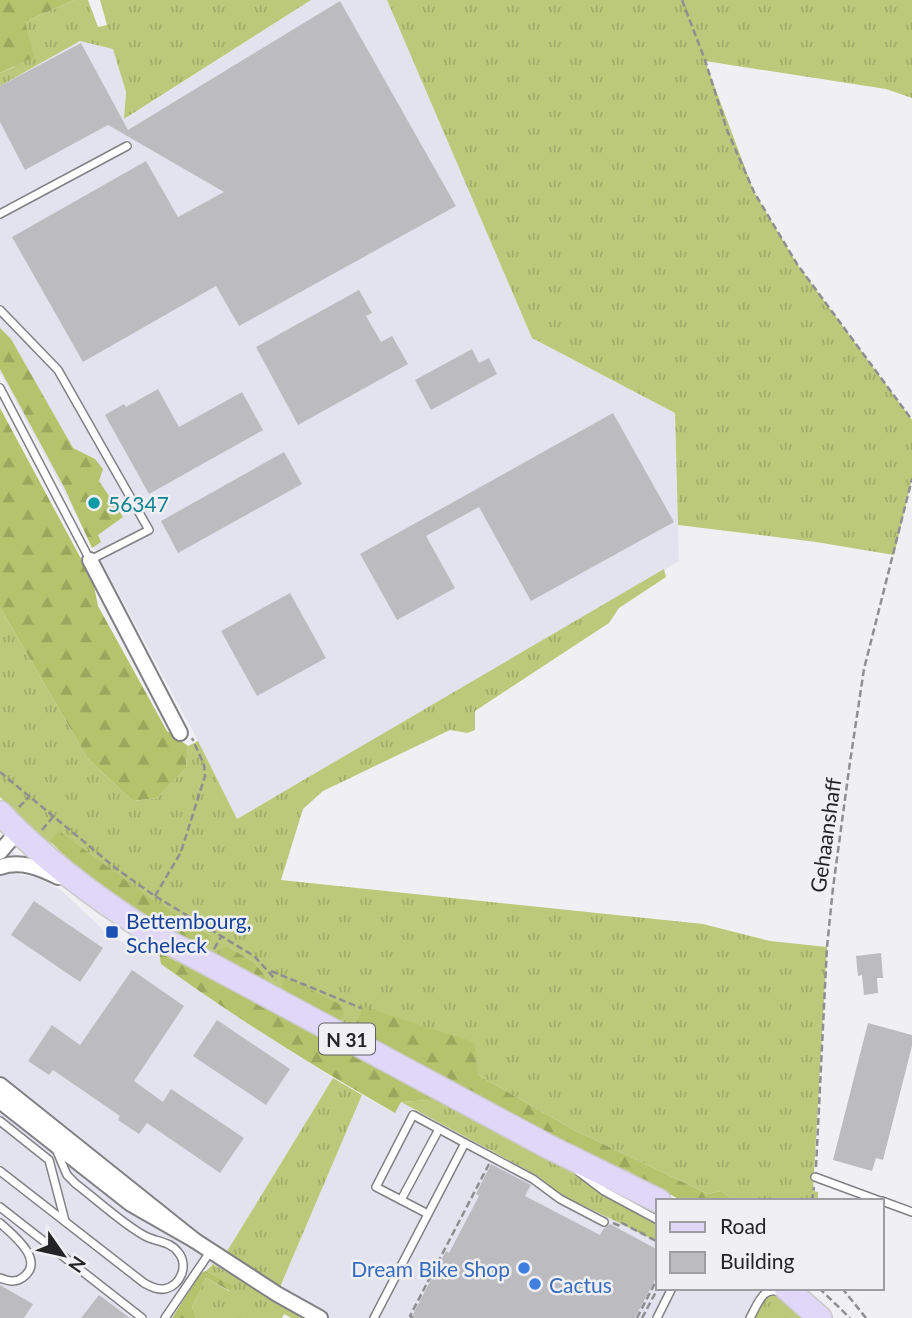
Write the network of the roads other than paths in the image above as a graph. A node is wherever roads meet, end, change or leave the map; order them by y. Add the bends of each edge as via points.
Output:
1 (127, 146) dead end
2 (0, 214) edge
3 (0, 310) edge
4 (0, 388) edge
5 (90, 560) junction
6 (180, 733) road end
7 (14, 827) edge
8 (0, 852) edge
9 (0, 867) edge
10 (90, 894) junction
11 (0, 1085) edge
12 (12, 1100) edge
13 (0, 1121) edge
14 (439, 1129) junction
15 (53, 1142) junction
16 (465, 1143) junction
17 (549, 1147) junction
18 (96, 1161) junction
19 (0, 1171) edge
20 (815, 1177) road end
21 (876, 1199) edge
22 (401, 1200) junction
23 (656, 1200) edge
24 (884, 1202) edge
25 (0, 1207) edge
26 (912, 1212) edge
27 (656, 1213) edge
28 (428, 1214) junction
29 (656, 1219) edge
30 (65, 1222) junction
31 (604, 1222) dead end
32 (0, 1223) edge
33 (210, 1252) junction
34 (0, 1278) edge
35 (671, 1290) edge
36 (788, 1290) edge
37 (807, 1290) edge
38 (142, 1318) edge
39 (165, 1318) edge
40 (320, 1318) edge
41 (374, 1318) edge
42 (657, 1318) edge
43 (750, 1318) edge
44 (811, 1318) edge
45 (820, 1318) edge
46 (836, 1318) edge

1 - 2 lane
3 - 5 lane via 58,370 149,530
4 - 5 lane
5 - 6 street
7 - 8 street
7 - 10 main road, N 31
9 - 10 street via 36,866
10 - 17 main road, N 31 via 176,947
11 - 12 street
12 - 15 street
12 - 18 street
13 - 30 lane via 49,1160
14 - 16 lane
14 - 22 lane
14 - 22 lane via 413,1115 376,1186
15 - 18 street
15 - 30 lane via 67,1175 76,1184 145,1236 176,1248 184,1267 181,1277 174,1285 154,1288
16 - 28 lane
16 - 31 lane
17 - 23 main road, N 31
17 - 27 main road, N 31
17 - 29 lane via 598,1187
18 - 33 street via 131,1204
19 - 30 lane
20 - 21 lane
22 - 28 lane
24 - 26 lane
25 - 38 lane
28 - 41 lane
32 - 34 lane via 31,1259 25,1276 17,1281
33 - 39 lane
33 - 40 street
35 - 42 lane
36 - 45 main road
37 - 46 main road
43 - 44 lane via 763,1293 771,1290 785,1295

